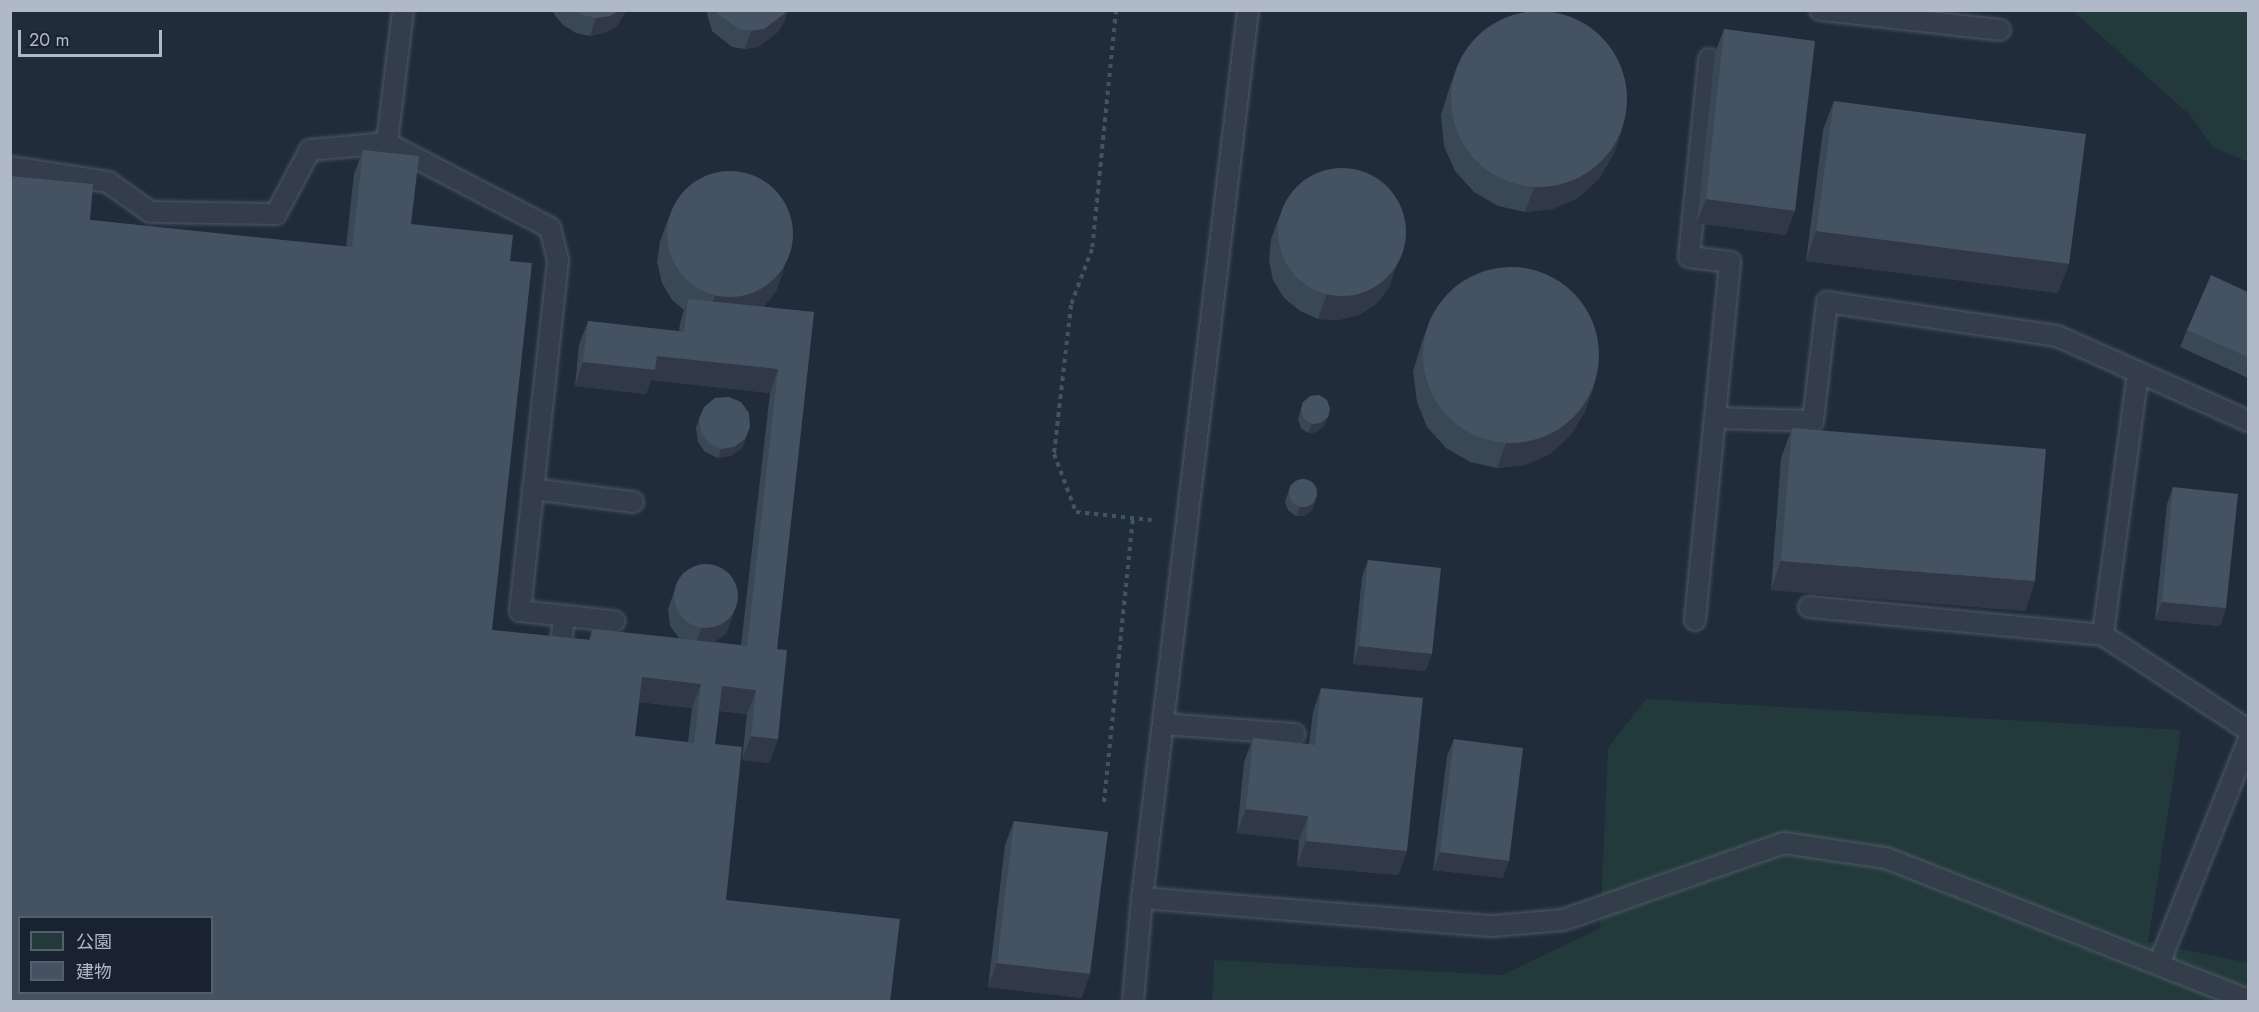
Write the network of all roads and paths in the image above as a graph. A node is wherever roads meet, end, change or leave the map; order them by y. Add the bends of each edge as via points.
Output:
1 (403, 10) edge
2 (1116, 10) edge
3 (1248, 10) edge
4 (1820, 10) edge
5 (2000, 30) dead end
6 (1709, 58) dead end
7 (387, 143) junction
8 (10, 167) edge
9 (2138, 372) junction
10 (1717, 418) junction
11 (2248, 422) edge
12 (533, 489) junction
13 (633, 502) dead end
14 (1133, 518) junction
15 (1186, 524) junction
16 (1809, 607) dead end
17 (564, 616) junction
18 (1695, 620) dead end
19 (614, 621) dead end
20 (2103, 635) junction
21 (559, 662) edge
22 (1163, 724) junction
23 (2248, 730) edge
24 (1295, 734) dead end
25 (2248, 742) edge
26 (1104, 802) dead end
27 (1142, 898) junction
28 (2159, 964) junction
29 (2248, 1000) edge
30 (1133, 1002) edge

1 - 7 lane
2 - 14 path via 1092,249 1071,304 1054,454 1076,512
3 - 15 lane
4 - 5 lane
6 - 10 lane via 1689,257 1730,262
7 - 8 lane via 310,150 276,214 150,212 108,182
7 - 12 lane via 550,228 558,261
9 - 10 lane via 2057,336 1827,302 1813,421
9 - 11 lane
9 - 20 lane
10 - 18 lane
12 - 13 lane
12 - 17 lane via 520,611
14 - 15 path
14 - 26 path
15 - 22 lane
16 - 20 lane
17 - 19 lane
17 - 21 lane
20 - 23 lane
22 - 24 lane
22 - 27 lane
25 - 28 lane
27 - 28 lane via 1492,926 1563,920 1784,843 1886,858
27 - 30 lane
28 - 29 lane

